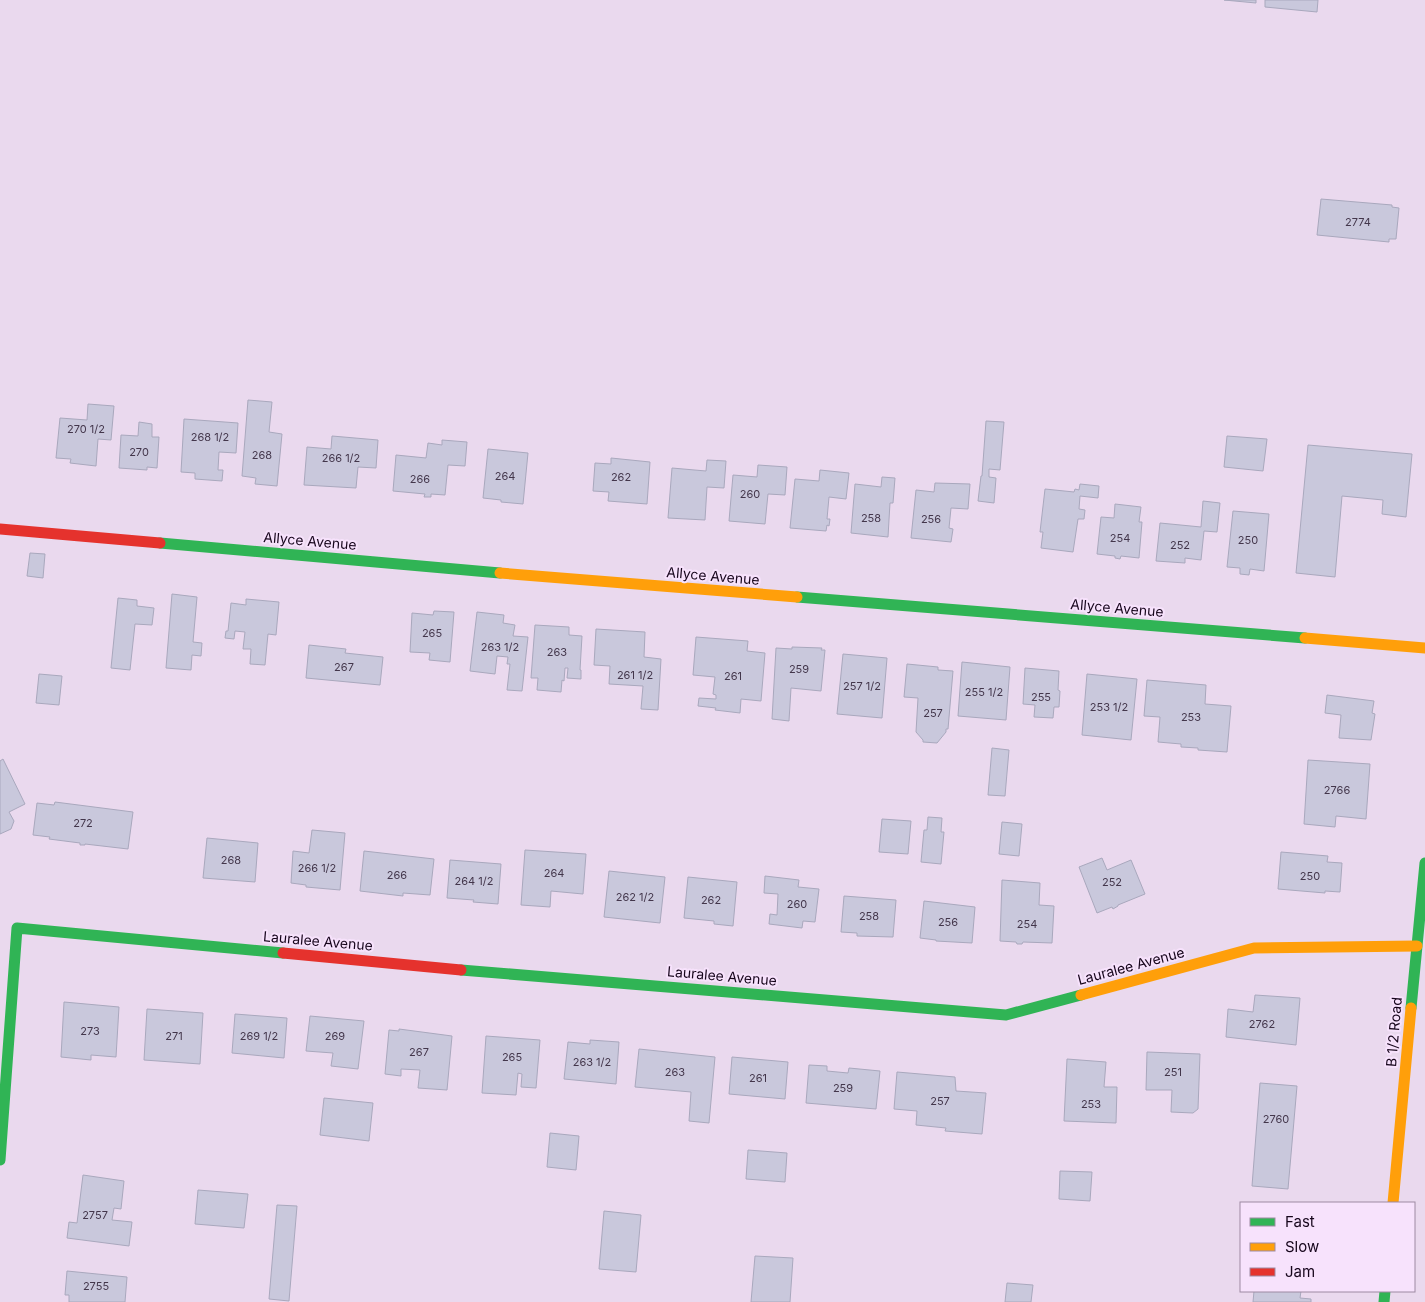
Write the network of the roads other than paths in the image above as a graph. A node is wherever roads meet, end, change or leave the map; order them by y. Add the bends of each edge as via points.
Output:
1 (0, 529) edge
2 (1425, 648) edge
3 (1425, 863) edge
4 (1417, 946) junction
5 (0, 1160) edge
6 (1393, 1202) edge

1 - 2 street, Allyce Avenue
3 - 4 street, B 1/2 Road
4 - 5 street, Lauralee Avenue via 1254,948 1006,1015 17,928
4 - 6 street, B 1/2 Road

